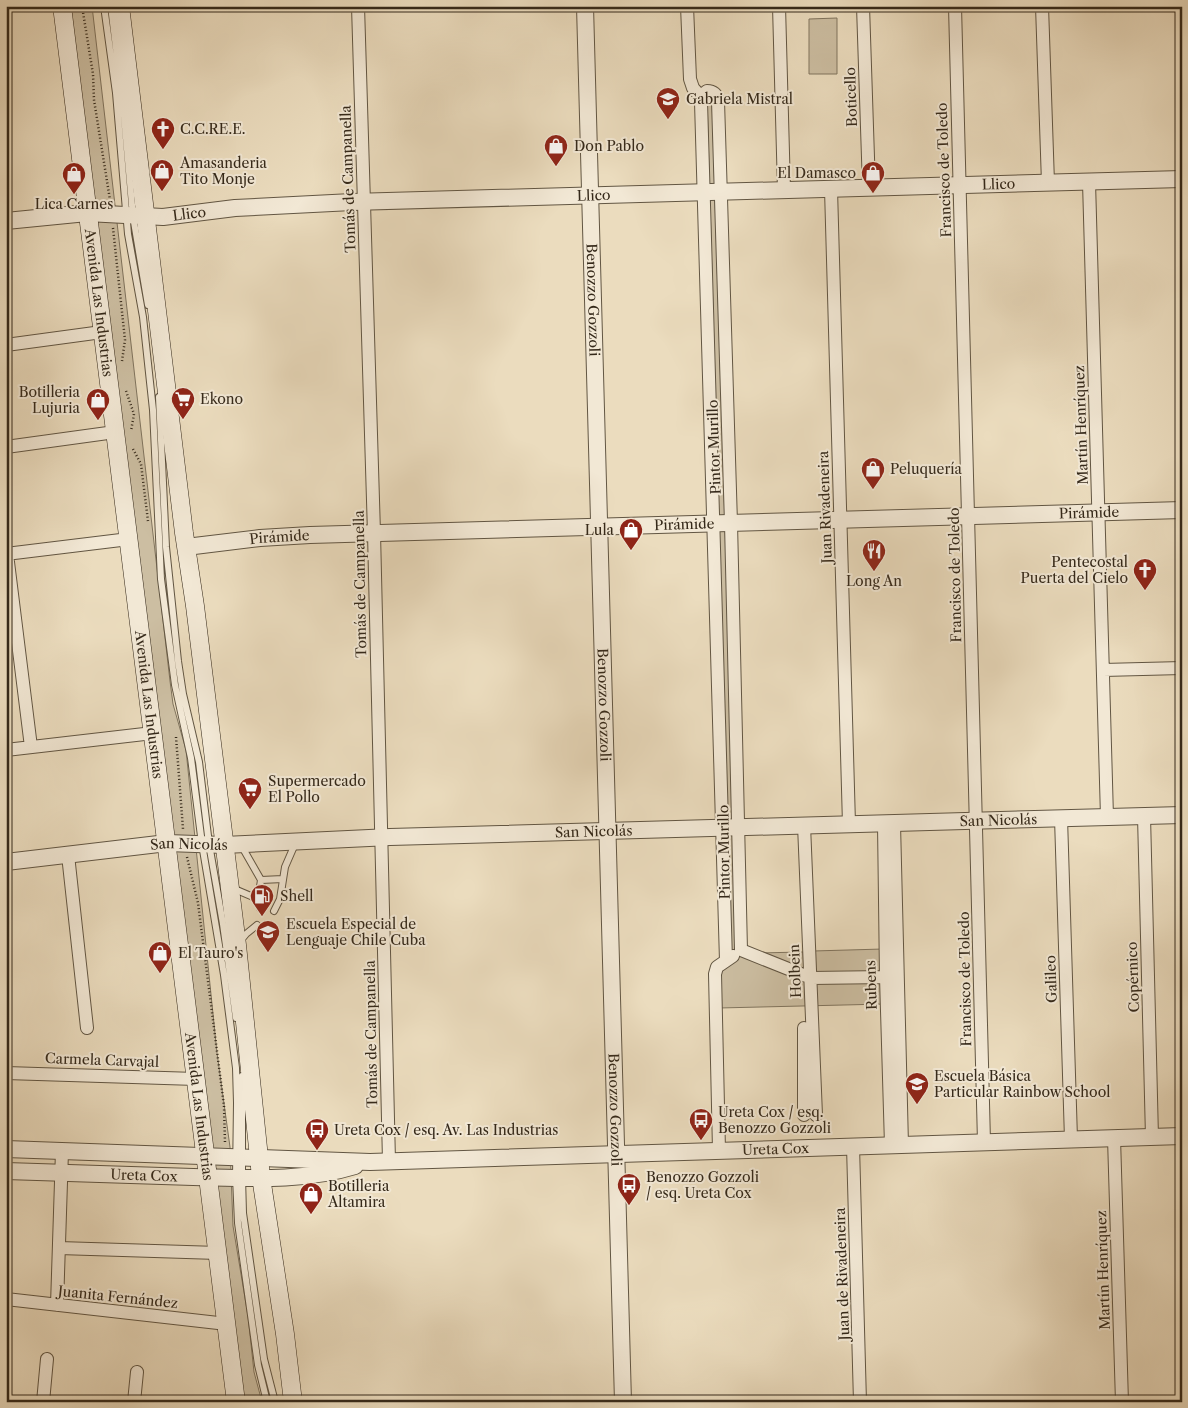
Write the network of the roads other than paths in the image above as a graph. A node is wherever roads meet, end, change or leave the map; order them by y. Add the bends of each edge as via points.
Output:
1 (62, 6) edge
2 (104, 6) edge
3 (111, 6) edge
4 (120, 6) edge
5 (358, 6) edge
6 (585, 6) edge
7 (687, 6) edge
8 (779, 6) edge
9 (863, 6) edge
10 (955, 6) edge
11 (1042, 6) edge
12 (701, 97) junction
13 (1182, 179) edge
14 (1089, 182) junction
15 (1048, 183) junction
16 (959, 185) junction
17 (869, 188) junction
18 (830, 189) junction
19 (784, 190) junction
20 (703, 192) junction
21 (721, 192) junction
22 (590, 196) junction
23 (364, 202) junction
24 (87, 213) junction
25 (135, 216) junction
26 (6, 221) edge
27 (102, 332) junction
28 (6, 345) edge
29 (115, 432) junction
30 (6, 447) edge
31 (1182, 510) edge
32 (1099, 513) junction
33 (968, 516) junction
34 (840, 520) junction
35 (731, 523) junction
36 (713, 524) junction
37 (600, 527) junction
38 (374, 533) junction
39 (129, 539) junction
40 (186, 547) junction
41 (7, 554) edge
42 (1182, 668) edge
43 (1103, 670) junction
44 (153, 733) junction
45 (31, 747) junction
46 (6, 750) edge
47 (1182, 815) edge
48 (1144, 816) junction
49 (1108, 817) junction
50 (1061, 818) junction
51 (976, 821) junction
52 (849, 824) junction
53 (889, 824) junction
54 (804, 826) junction
55 (730, 828) junction
56 (608, 831) junction
57 (381, 838) junction
58 (296, 841) junction
59 (167, 843) junction
60 (219, 845) junction
61 (68, 855) junction
62 (6, 862) edge
63 (283, 879) junction
64 (260, 880) junction
65 (229, 887) junction
66 (258, 899) junction
67 (260, 908) dead end
68 (274, 911) dead end
69 (257, 925) dead end
70 (236, 945) junction
71 (741, 950) junction
72 (726, 960) junction
73 (808, 977) junction
74 (886, 977) junction
75 (87, 1028) dead end
76 (6, 1073) edge
77 (196, 1079) junction
78 (810, 1115) dead end
79 (1182, 1136) edge
80 (1152, 1137) junction
81 (1114, 1138) junction
82 (1071, 1139) junction
83 (984, 1142) junction
84 (897, 1145) junction
85 (853, 1146) junction
86 (6, 1149) edge
87 (719, 1150) junction
88 (62, 1151) junction
89 (617, 1154) junction
90 (205, 1157) junction
91 (246, 1157) junction
92 (389, 1161) junction
93 (370, 1162) junction
94 (6, 1171) edge
95 (62, 1172) junction
96 (208, 1177) junction
97 (239, 1177) junction
98 (261, 1177) junction
99 (59, 1248) junction
100 (218, 1253) junction
101 (6, 1299) edge
102 (57, 1305) junction
103 (227, 1324) junction
104 (47, 1359) dead end
105 (136, 1372) dead end
106 (43, 1402) edge
107 (134, 1402) edge
108 (236, 1402) edge
109 (267, 1402) edge
110 (275, 1402) edge
111 (293, 1402) edge
112 (623, 1402) edge
113 (860, 1402) edge
114 (1122, 1402) edge

1 - 24 main road, Avenida Las Industrias
2 - 25 lane
3 - 25 lane
4 - 25 main road
5 - 23 street, Tomás de Campanella
6 - 22 street, Benozzo Gozzoli
7 - 12 street, Pintor Murillo via 690,79
8 - 19 street
9 - 17 street, Boticello
10 - 16 street, Francisco de Toledo
11 - 15 street
12 - 20 street, Pintor Murillo
12 - 21 street, Pintor Murillo via 710,91 716,94 718,101
13 - 14 street, Llico
14 - 15 street, Llico
14 - 32 street, Martín Henríquez
15 - 16 street, Llico
16 - 17 street, Llico
16 - 33 street, Francisco de Toledo
17 - 18 street, Llico
18 - 19 street, Llico
18 - 34 street, Juan Rivadeneira
19 - 21 street, Llico
20 - 21 street, Llico
20 - 22 street, Llico
20 - 36 street, Pintor Murillo
21 - 35 street, Pintor Murillo
22 - 23 street, Llico
22 - 37 street, Benozzo Gozzoli
23 - 25 street, Llico via 235,208 164,217
23 - 38 street, Tomás de Campanella
24 - 25 street, Llico
24 - 26 street, Llico
24 - 27 main road, Avenida Las Industrias
25 - 40 main road
25 - 60 lane via 131,252 143,317 153,410 162,579 175,685 191,758
27 - 28 street
27 - 29 main road, Avenida Las Industrias
29 - 30 street
29 - 39 main road, Avenida Las Industrias
31 - 32 street, Pirámide
32 - 33 street, Pirámide
32 - 43 street, Martín Henríquez
33 - 34 street, Pirámide
33 - 51 street, Francisco de Toledo
34 - 35 street, Pirámide
34 - 52 street, Juan Rivadeneira
35 - 36 street, Pirámide
35 - 55 street, Pintor Murillo
36 - 37 street, Pirámide
36 - 55 street, Pintor Murillo
37 - 38 street, Pirámide
37 - 56 street, Benozzo Gozzoli
38 - 40 street, Pirámide via 283,536
38 - 57 street, Tomás de Campanella
39 - 41 street
39 - 44 main road, Avenida Las Industrias
40 - 60 main road
41 - 45 street
42 - 43 street
43 - 49 street, Martín Henríquez
44 - 45 street
44 - 59 main road, Avenida Las Industrias
45 - 46 street
47 - 48 street, San Nicolás
48 - 49 street, San Nicolás
48 - 80 street, Copérnico
49 - 50 street, San Nicolás
50 - 51 street, San Nicolás
50 - 82 street, Galileo
51 - 53 street, San Nicolás
51 - 83 street, Francisco de Toledo
52 - 53 street, San Nicolás
52 - 54 street, San Nicolás
53 - 74 street, Rubens
53 - 84 street, Rubens
54 - 55 street, San Nicolás
54 - 73 street, Holbein
55 - 56 street, San Nicolás
55 - 71 street, Pintor Murillo
55 - 72 street, Pintor Murillo
56 - 57 street, San Nicolás
56 - 89 street, Benozzo Gozzoli
57 - 58 street, San Nicolás
57 - 92 street, Tomás de Campanella
58 - 60 street, San Nicolás
58 - 63 lane
59 - 60 street, San Nicolás
59 - 61 street, San Nicolás
59 - 77 main road, Avenida Las Industrias
60 - 64 lane
60 - 65 main road
60 - 91 lane via 223,924 240,1052
61 - 62 street, San Nicolás
61 - 75 street
63 - 64 lane
63 - 68 lane via 280,899
64 - 66 lane
65 - 66 lane
65 - 70 main road
66 - 67 lane
69 - 70 lane
70 - 91 main road
71 - 72 street, Pintor Murillo
71 - 73 street
72 - 87 street, Pintor Murillo via 715,974
73 - 74 street
73 - 78 street, Holbein
74 - 84 street, Rubens
76 - 77 street, Carmela Carvajal
77 - 90 main road, Avenida Las Industrias
79 - 80 street, Ureta Cox
80 - 81 street, Ureta Cox
81 - 82 street, Ureta Cox
81 - 114 street, Martín Henríquez
82 - 83 street, Ureta Cox
83 - 84 street, Ureta Cox
84 - 85 street, Ureta Cox
85 - 87 street, Ureta Cox
85 - 113 street, Juan de Rivadeneira
86 - 88 street, Ureta Cox
87 - 89 street, Ureta Cox
88 - 90 street, Ureta Cox
88 - 95 street
89 - 92 street, Ureta Cox
89 - 112 street, Benozzo Gozzoli
90 - 91 street, Ureta Cox
90 - 96 main road, Avenida Las Industrias
91 - 93 street, Ureta Cox
91 - 97 lane
91 - 98 main road
92 - 93 street, Ureta Cox
93 - 98 street, Ureta Cox via 312,1176
94 - 95 street, Ureta Cox
95 - 96 street, Ureta Cox
95 - 99 street
96 - 97 street, Ureta Cox
96 - 100 main road, Avenida Las Industrias
97 - 98 street, Ureta Cox
97 - 109 lane via 242,1258 258,1365
97 - 110 lane via 261,1341
98 - 111 main road
99 - 100 street
99 - 102 street
100 - 103 main road, Avenida Las Industrias
101 - 102 street, Juanita Fernández
102 - 103 street, Juanita Fernández
103 - 108 main road, Avenida Las Industrias
104 - 106 street
105 - 107 street

